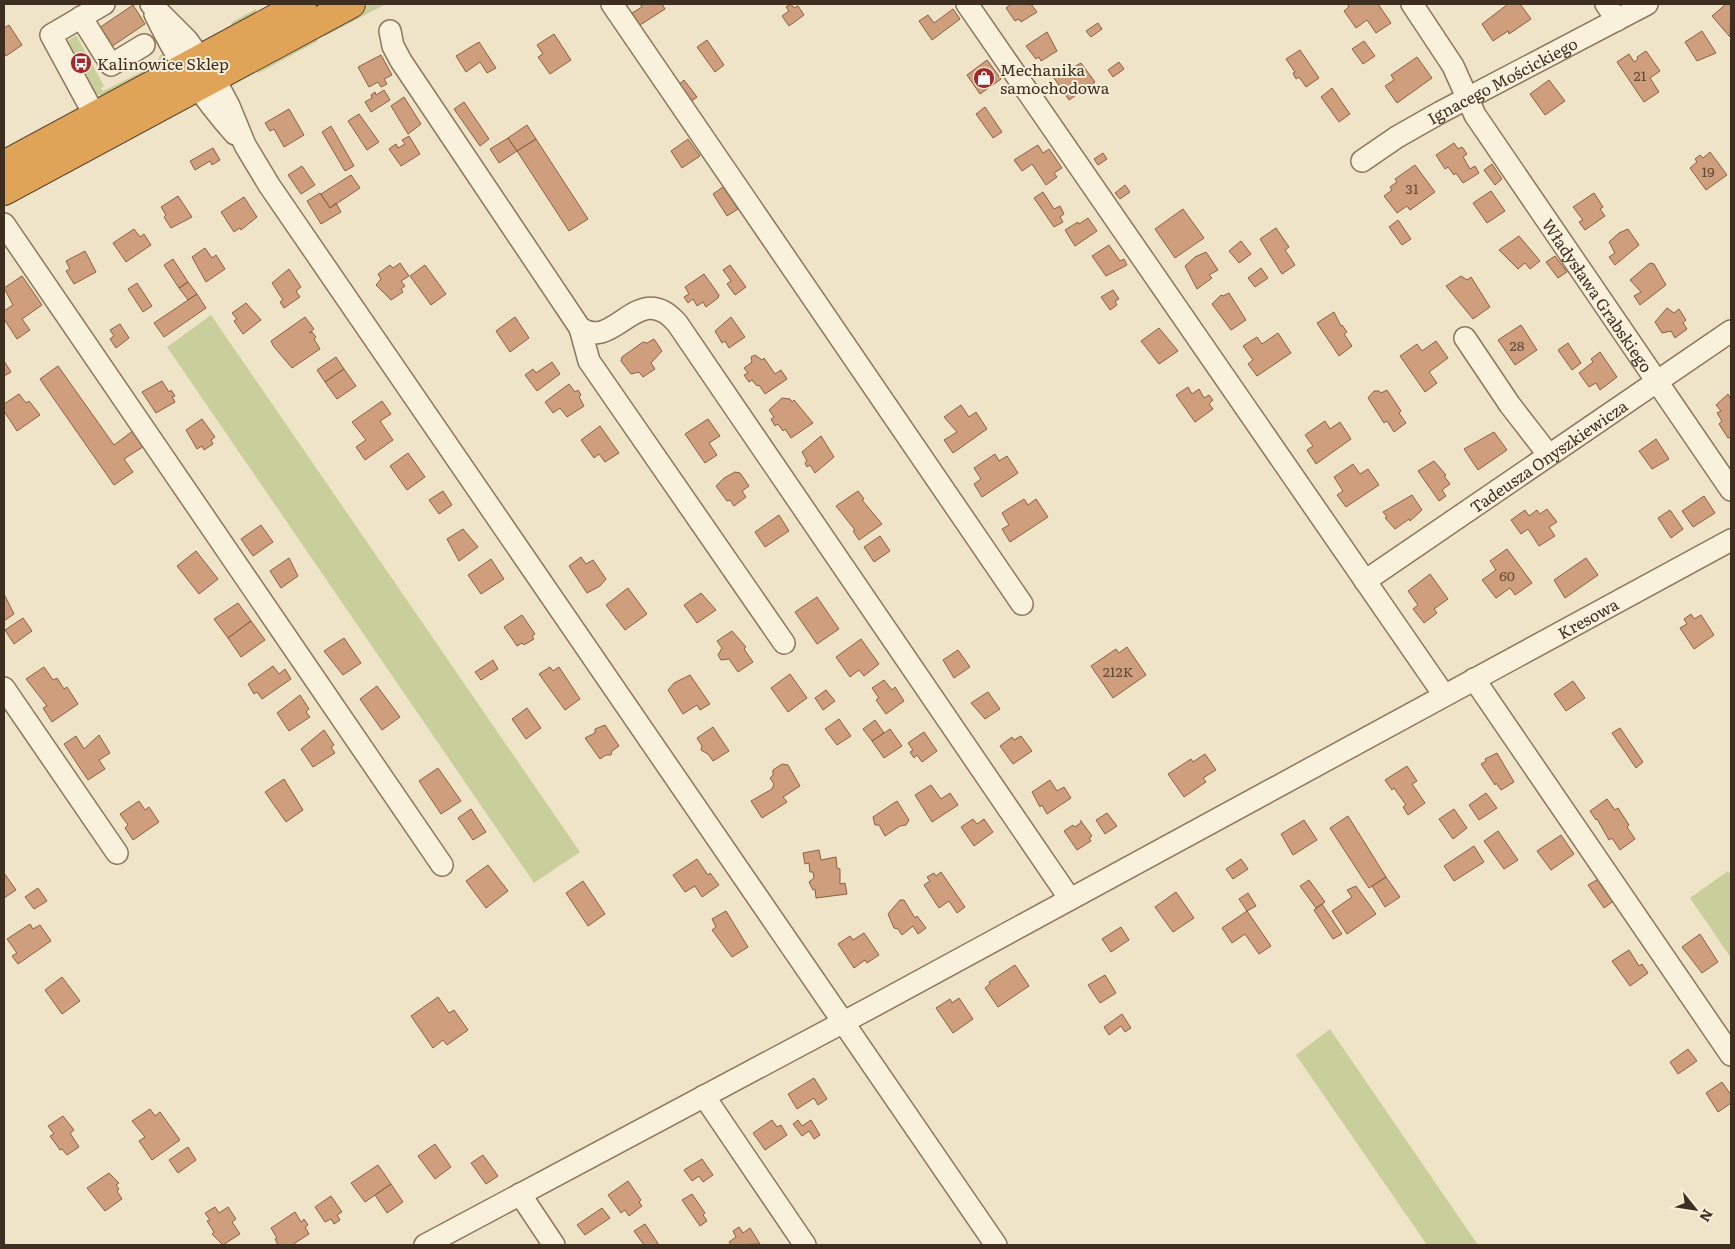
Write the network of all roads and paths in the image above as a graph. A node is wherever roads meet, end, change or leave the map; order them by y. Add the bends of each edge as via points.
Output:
1 (104, 4) edge
2 (150, 4) edge
3 (302, 4) edge
4 (351, 4) edge
5 (612, 4) edge
6 (967, 4) edge
7 (1412, 4) edge
8 (1647, 4) edge
9 (1612, 12) edge
10 (81, 17) junction
11 (390, 31) dead end
12 (144, 45) dead end
13 (199, 73) junction
14 (1467, 98) junction
15 (95, 116) junction
16 (1362, 161) dead end
17 (4, 165) edge
18 (4, 191) edge
19 (4, 224) edge
20 (580, 328) junction
21 (1731, 331) edge
22 (1465, 338) dead end
23 (1658, 382) junction
24 (1548, 454) junction
25 (1731, 490) edge
26 (1731, 540) edge
27 (1366, 581) junction
28 (1022, 604) dead end
29 (784, 644) dead end
30 (1474, 679) junction
31 (4, 688) edge
32 (1444, 695) junction
33 (117, 853) dead end
34 (442, 865) dead end
35 (1070, 898) junction
36 (844, 1021) junction
37 (1731, 1056) edge
38 (704, 1096) junction
39 (520, 1194) junction
40 (425, 1245) edge
41 (554, 1245) edge
42 (805, 1245) edge
43 (996, 1245) edge

1 - 10 street
2 - 13 street via 174,25
3 - 13 highway
4 - 13 highway
5 - 28 street
6 - 27 street
7 - 14 street, Władysława Grabskiego via 1453,66
8 - 9 street, Ignacego Mościckiego
9 - 14 street, Ignacego Mościckiego
10 - 12 street via 111,65
10 - 15 street via 52,35
11 - 20 street via 401,62
13 - 15 highway
13 - 18 highway
13 - 36 street via 322,263
14 - 16 street, Ignacego Mościckiego via 1397,137
14 - 23 street, Władysława Grabskiego via 1475,115
15 - 17 highway
19 - 34 street
20 - 29 street via 590,360
20 - 35 street via 590,333 608,329 649,307 666,313 677,323
21 - 23 street, Tadeusza Onyszkiewicza
22 - 24 street
23 - 24 street, Tadeusza Onyszkiewicza
23 - 25 street, Władysława Grabskiego
24 - 27 street, Tadeusza Onyszkiewicza
26 - 30 street, Kresowa
27 - 32 street
30 - 32 street, Kresowa
30 - 37 street
31 - 33 street
32 - 35 street, Kresowa
35 - 36 street, Kresowa
36 - 38 street, Kresowa
36 - 43 street
38 - 39 street, Kresowa
38 - 42 street
39 - 40 street, Kresowa
39 - 41 street

